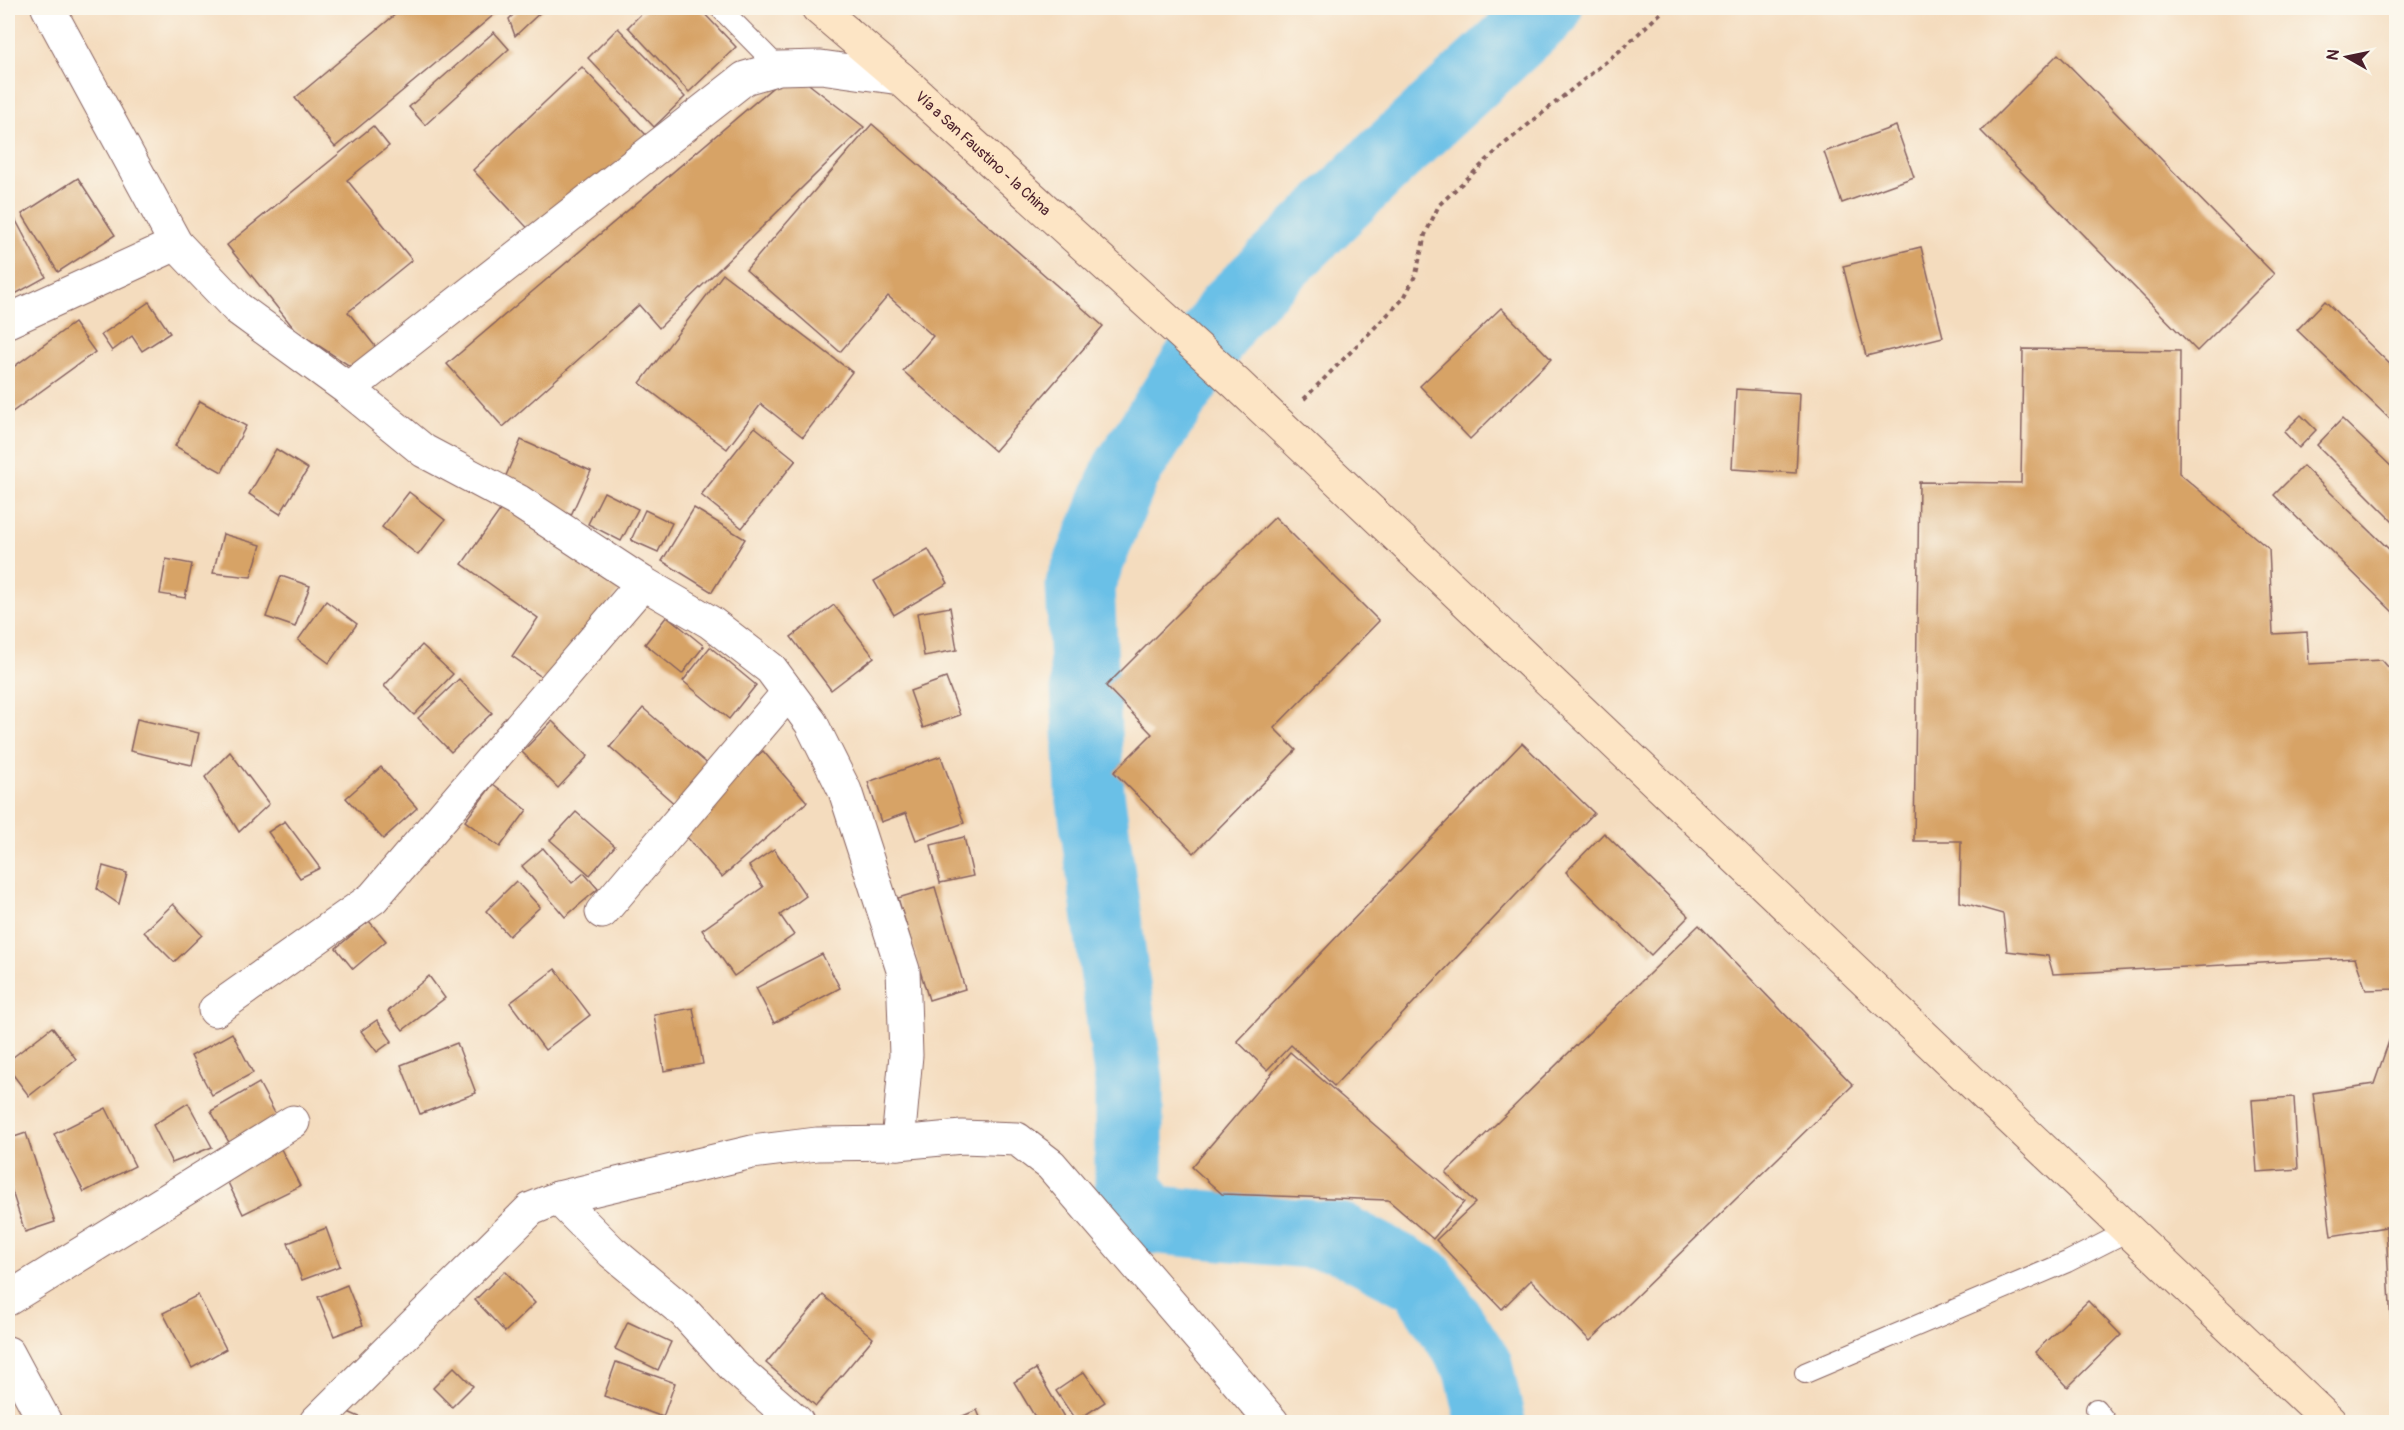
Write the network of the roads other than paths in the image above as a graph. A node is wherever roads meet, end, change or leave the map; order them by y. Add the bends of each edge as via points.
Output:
1 (48, 8) edge
2 (720, 8) edge
3 (818, 8) edge
4 (779, 68) junction
5 (900, 78) junction
6 (176, 244) junction
7 (8, 321) edge
8 (348, 389) junction
9 (643, 583) junction
10 (788, 693) junction
11 (602, 912) dead end
12 (215, 1010) dead end
13 (292, 1122) dead end
14 (898, 1143) junction
15 (558, 1198) junction
16 (2128, 1231) junction
17 (8, 1299) edge
18 (8, 1353) edge
19 (1805, 1373) dead end
20 (45, 1422) edge
21 (316, 1422) edge
22 (797, 1422) edge
23 (1272, 1422) edge
24 (2330, 1422) edge

1 - 6 street
2 - 4 lane
3 - 5 street, Vía a San Faustino - la China
4 - 5 street via 821,67
4 - 8 street via 745,78
5 - 16 street, Vía a San Faustino - la China via 1237,384
6 - 7 street
6 - 8 street via 237,308
8 - 9 street via 424,452 518,501
9 - 10 street via 710,622 771,669
9 - 12 street via 373,898
10 - 11 street
10 - 14 street via 811,723 845,790 903,970 906,1055
13 - 17 street
14 - 15 street via 818,1144 752,1152
14 - 23 street via 962,1137 1017,1139 1051,1165 1075,1191
15 - 21 street via 531,1209
15 - 22 street
16 - 19 lane via 2067,1262
16 - 24 street, Vía a San Faustino - la China
18 - 20 street

